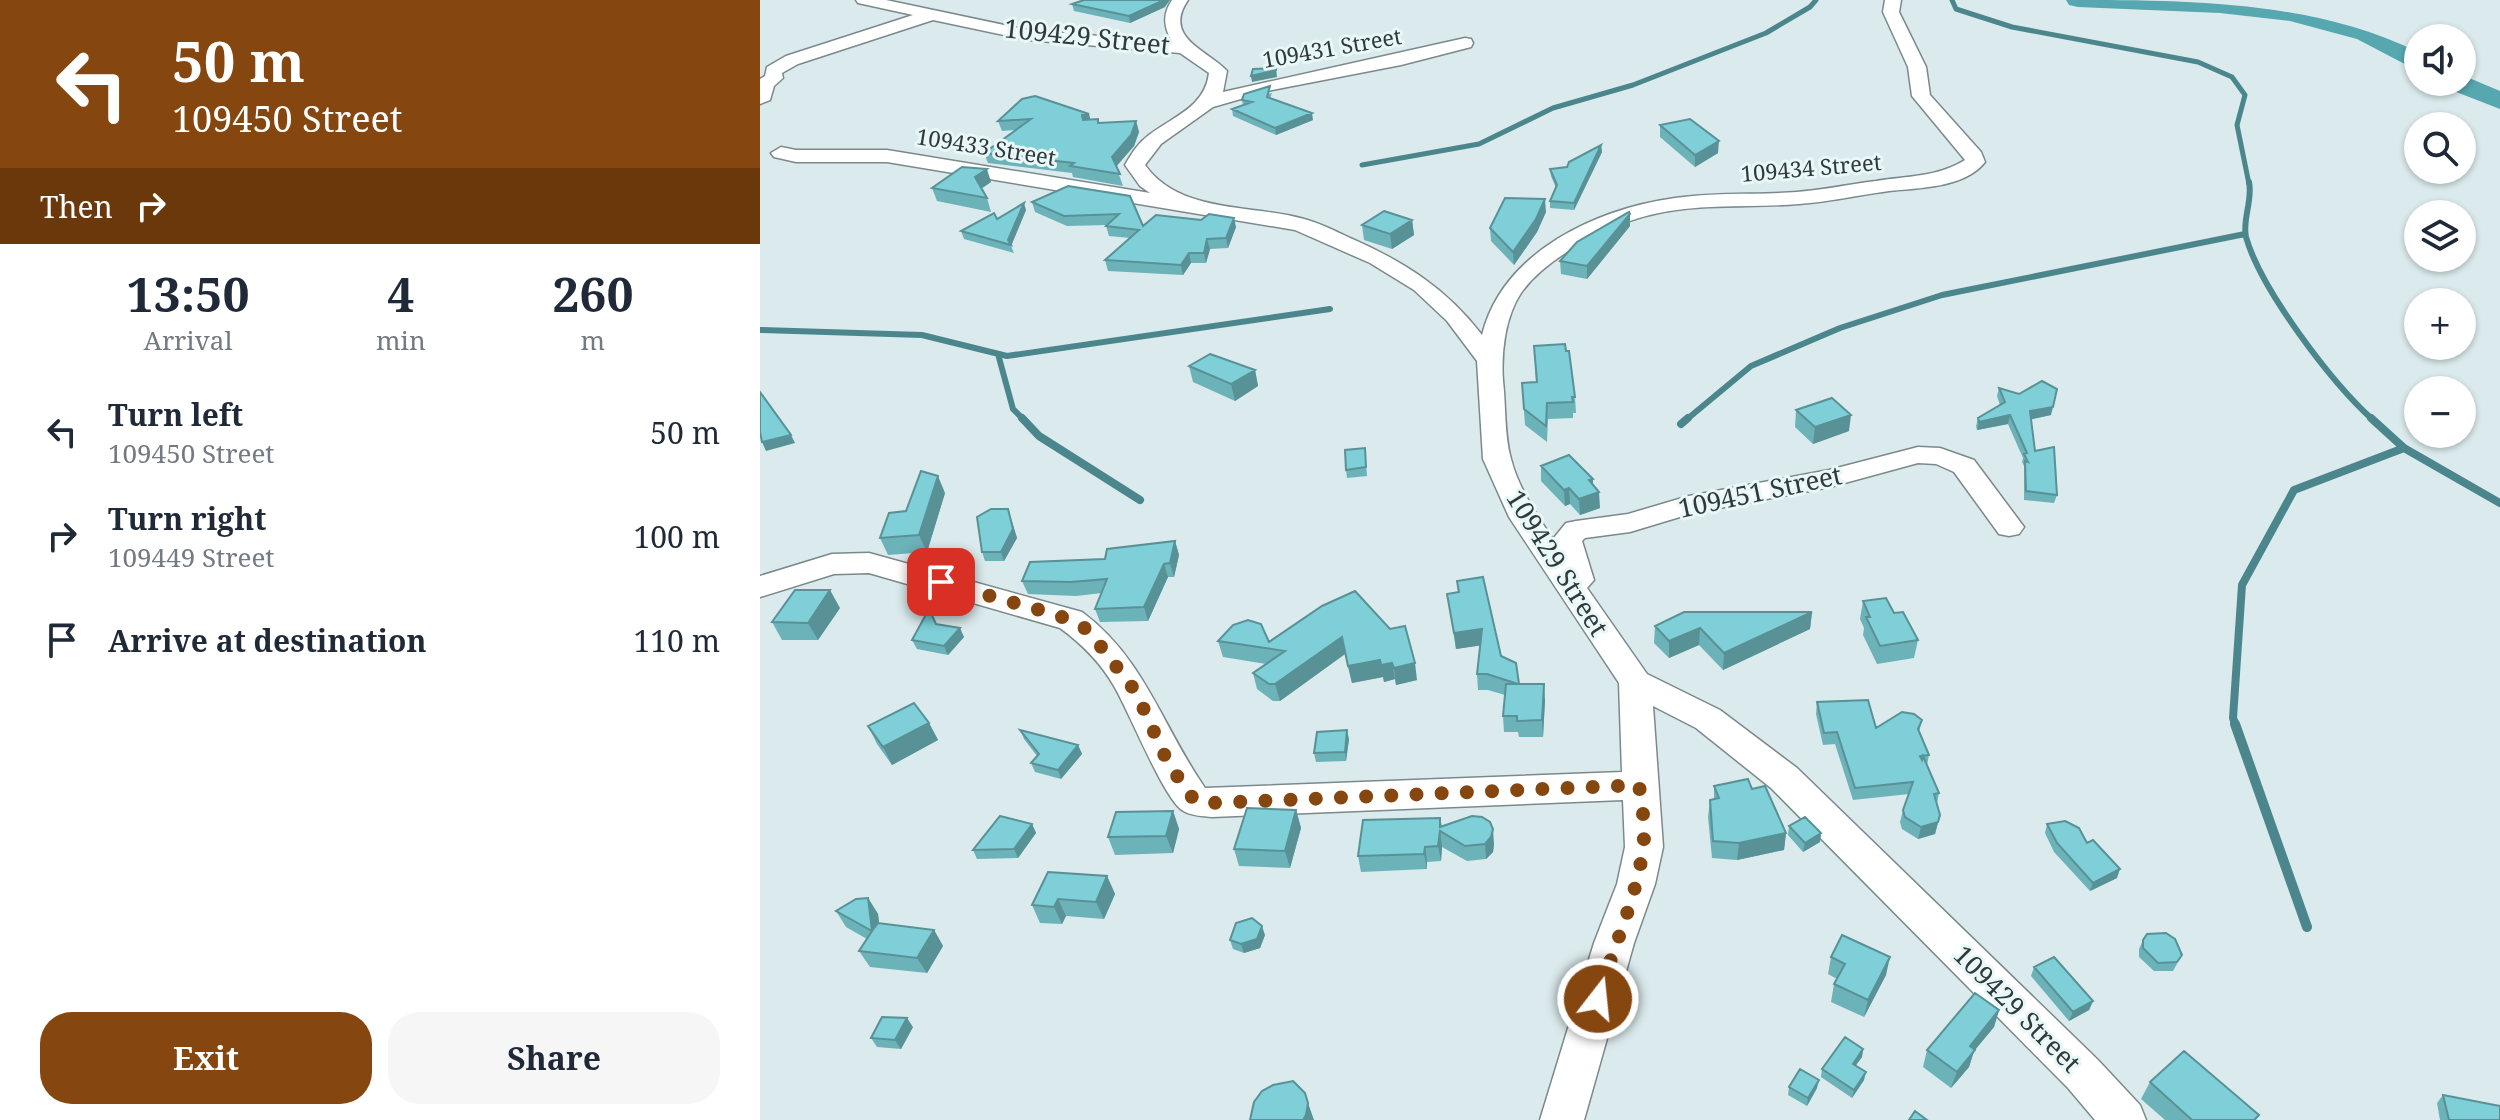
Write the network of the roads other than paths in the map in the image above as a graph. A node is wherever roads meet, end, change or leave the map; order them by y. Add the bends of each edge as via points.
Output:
1 (864, 0) edge
2 (957, 0) edge
3 (1180, 0) edge
4 (1893, 0) edge
5 (933, 15) junction
6 (976, 23) junction
7 (1465, 43) dead end
8 (1184, 48) junction
9 (767, 77) edge
10 (760, 99) edge
11 (1207, 103) junction
12 (781, 153) dead end
13 (1183, 204) junction
14 (1489, 360) junction
15 (2009, 527) dead end
16 (760, 587) edge
17 (1594, 619) junction
18 (1635, 682) junction
19 (1639, 785) junction
20 (1562, 1120) edge
21 (2124, 1120) edge

1 - 5 street, 109429 Street
2 - 6 street
3 - 8 street via 1172,20
4 - 14 street, 109434 Street via 1891,12 1917,67 1921,96 1975,162 1930,180 1798,198 1681,201 1620,216 1558,249 1521,278 1499,315
5 - 6 street, 109429 Street
5 - 9 street via 792,60
6 - 8 street, 109429 Street via 1047,37
7 - 11 street, 109431 Street via 1433,54 1245,89
8 - 11 street, 109429 Street via 1218,71 1219,83
9 - 10 street
11 - 13 street via 1154,142 1135,165 1154,187
12 - 13 street, 109433 Street via 887,156
13 - 14 street via 1300,224 1378,258 1422,285
14 - 17 street, 109429 Street via 1497,459 1523,517
15 - 17 street, 109451 Street via 1964,466 1940,456 1918,455 1630,523 1576,530 1569,535 1567,548
16 - 19 street via 832,564 869,563 1071,620 1088,630 1136,692 1168,763 1194,800
17 - 18 street, 109429 Street
18 - 19 street
18 - 21 street, 109429 Street via 1708,719 1784,778
19 - 20 street via 1644,847 1636,884

